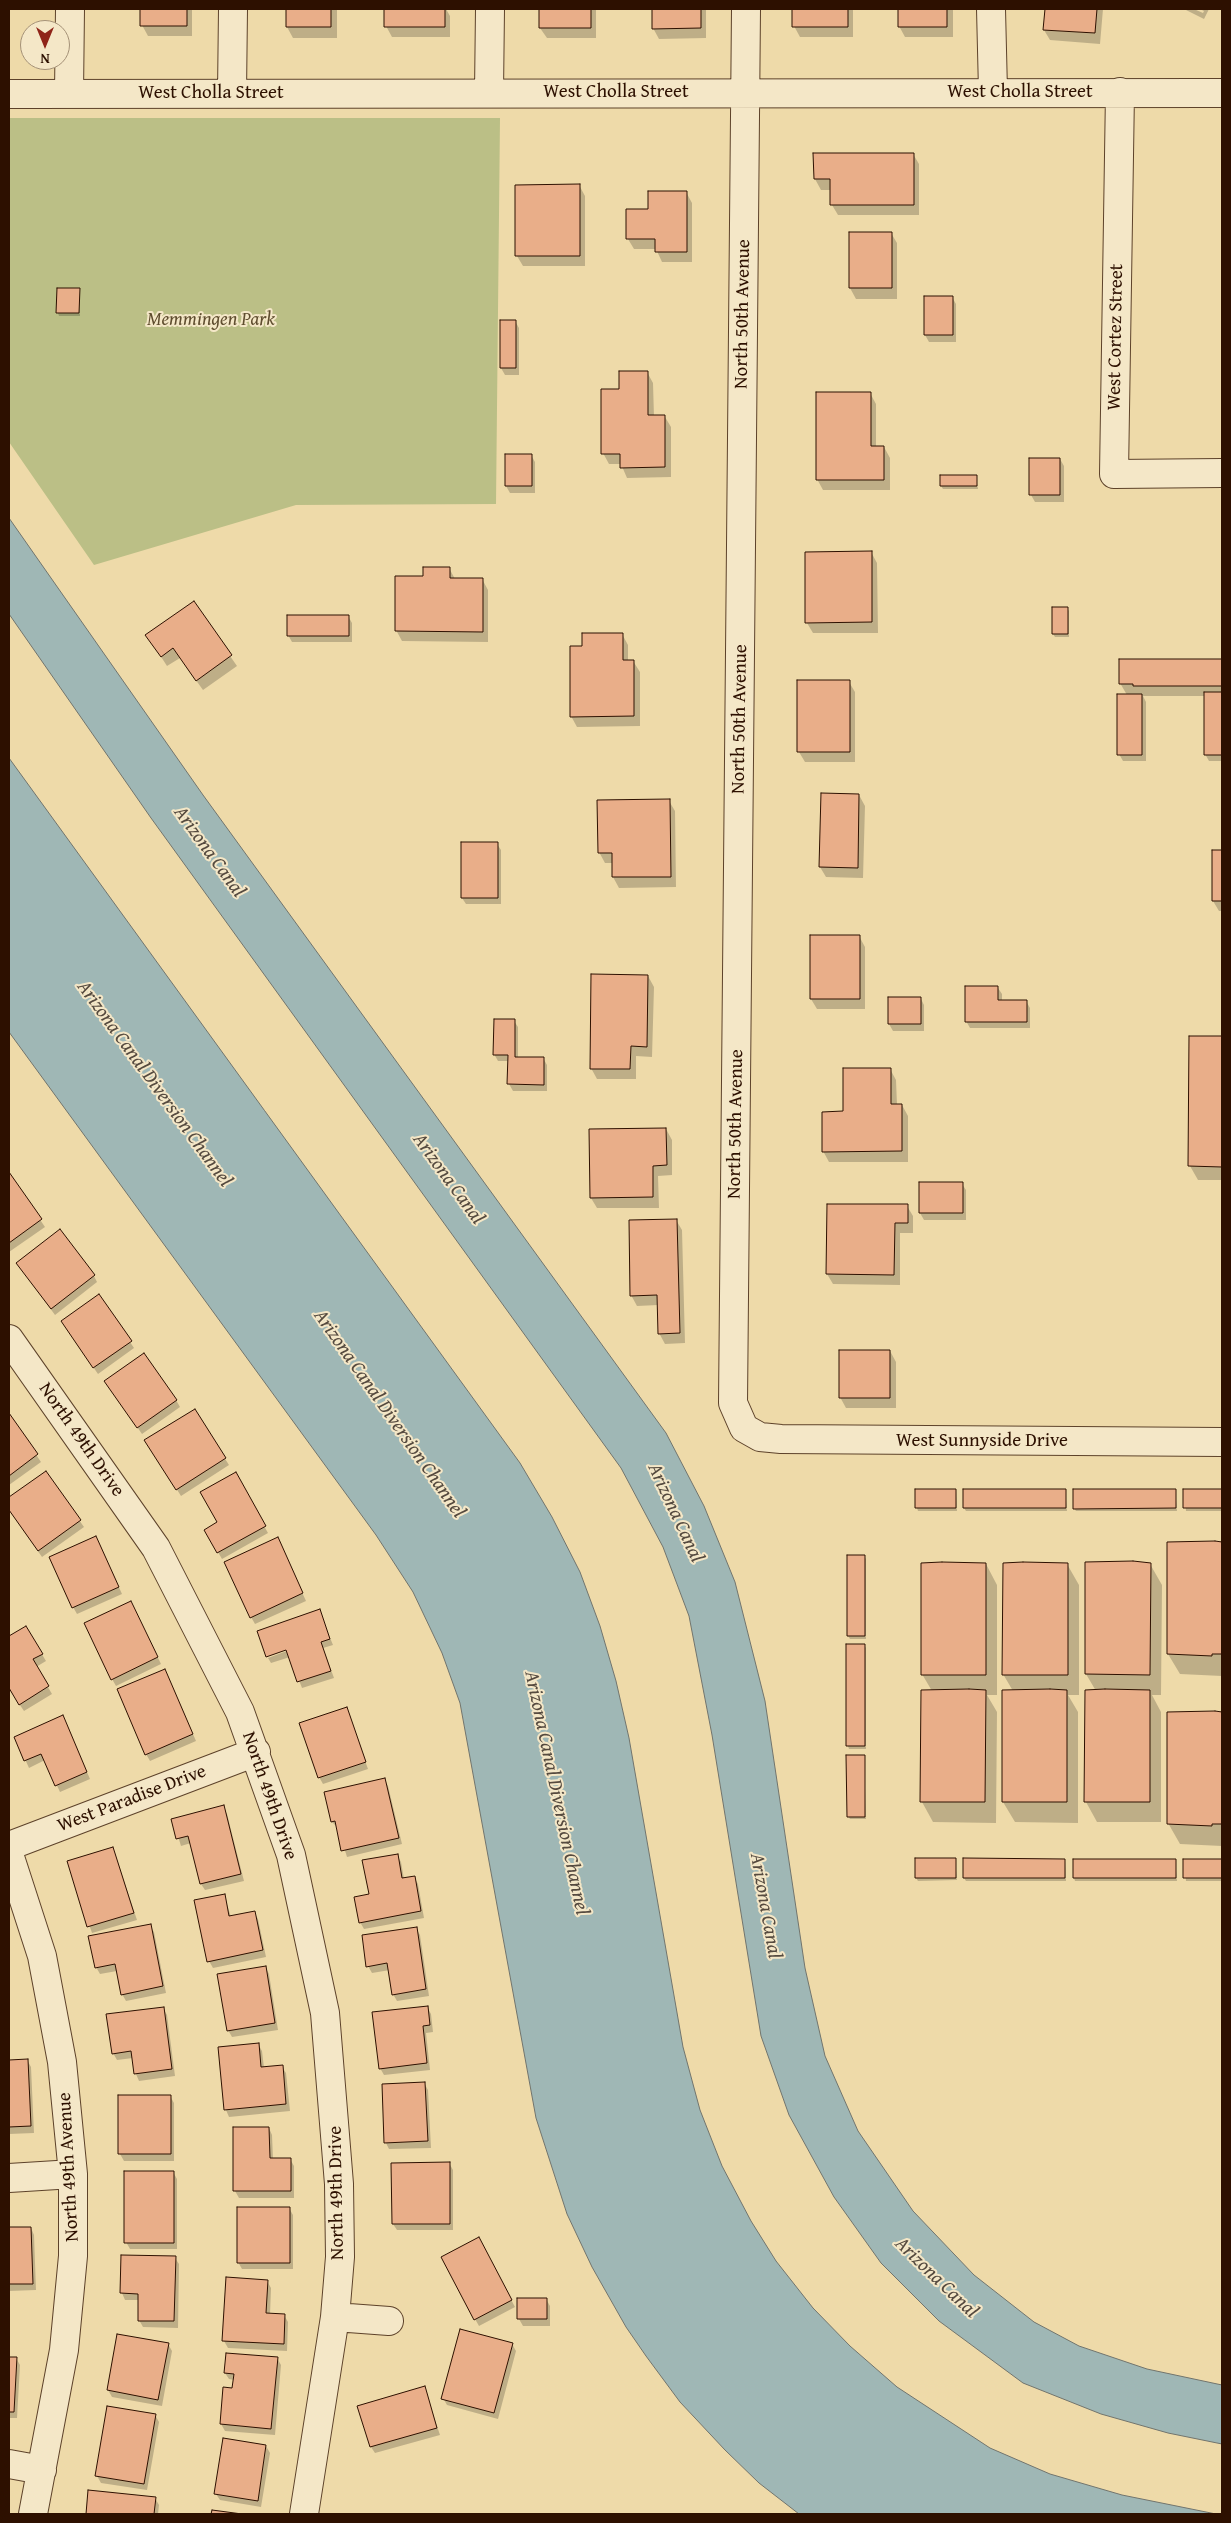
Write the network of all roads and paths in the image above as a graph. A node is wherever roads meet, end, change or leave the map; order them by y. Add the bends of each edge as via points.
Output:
1 (70, 9) edge
2 (234, 9) edge
3 (490, 9) edge
4 (746, 9) edge
5 (991, 9) edge
6 (993, 91) junction
7 (489, 92) junction
8 (1120, 92) junction
9 (69, 93) junction
10 (232, 93) junction
11 (745, 93) junction
12 (1222, 93) edge
13 (9, 94) edge
14 (1222, 473) edge
15 (9, 1339) edge
16 (744, 1428) joint
17 (1222, 1442) edge
18 (256, 1752) junction
19 (9, 1846) edge
20 (9, 1854) edge
21 (73, 2174) junction
22 (9, 2178) edge
23 (335, 2317) junction
24 (389, 2321) dead end
25 (9, 2464) edge
26 (42, 2470) junction
27 (33, 2514) edge
28 (304, 2514) edge

1 - 9 street
2 - 10 street
3 - 7 street
4 - 11 street, North 50th Avenue
5 - 6 street
6 - 8 street, West Cholla Street
6 - 11 street, West Cholla Street
7 - 10 street, West Cholla Street
7 - 11 street, West Cholla Street
8 - 12 street, West Cholla Street
8 - 14 street, West Cortez Street via 1114,474
9 - 10 street, West Cholla Street
9 - 13 street, West Cholla Street
11 - 16 street, North 50th Avenue via 733,1403
15 - 18 street, North 49th Drive via 156,1548
16 - 17 street, West Sunnyside Drive via 760,1437 807,1440
18 - 19 street, West Paradise Drive
18 - 23 street, North 49th Drive via 291,1855 325,2013 339,2184 340,2257
20 - 21 street, North 49th Avenue via 42,1956 62,2062
21 - 22 street
21 - 26 street, North 49th Avenue via 73,2256 64,2350
23 - 24 street
23 - 28 street, North 49th Drive
25 - 26 street
26 - 27 street, North 49th Avenue

